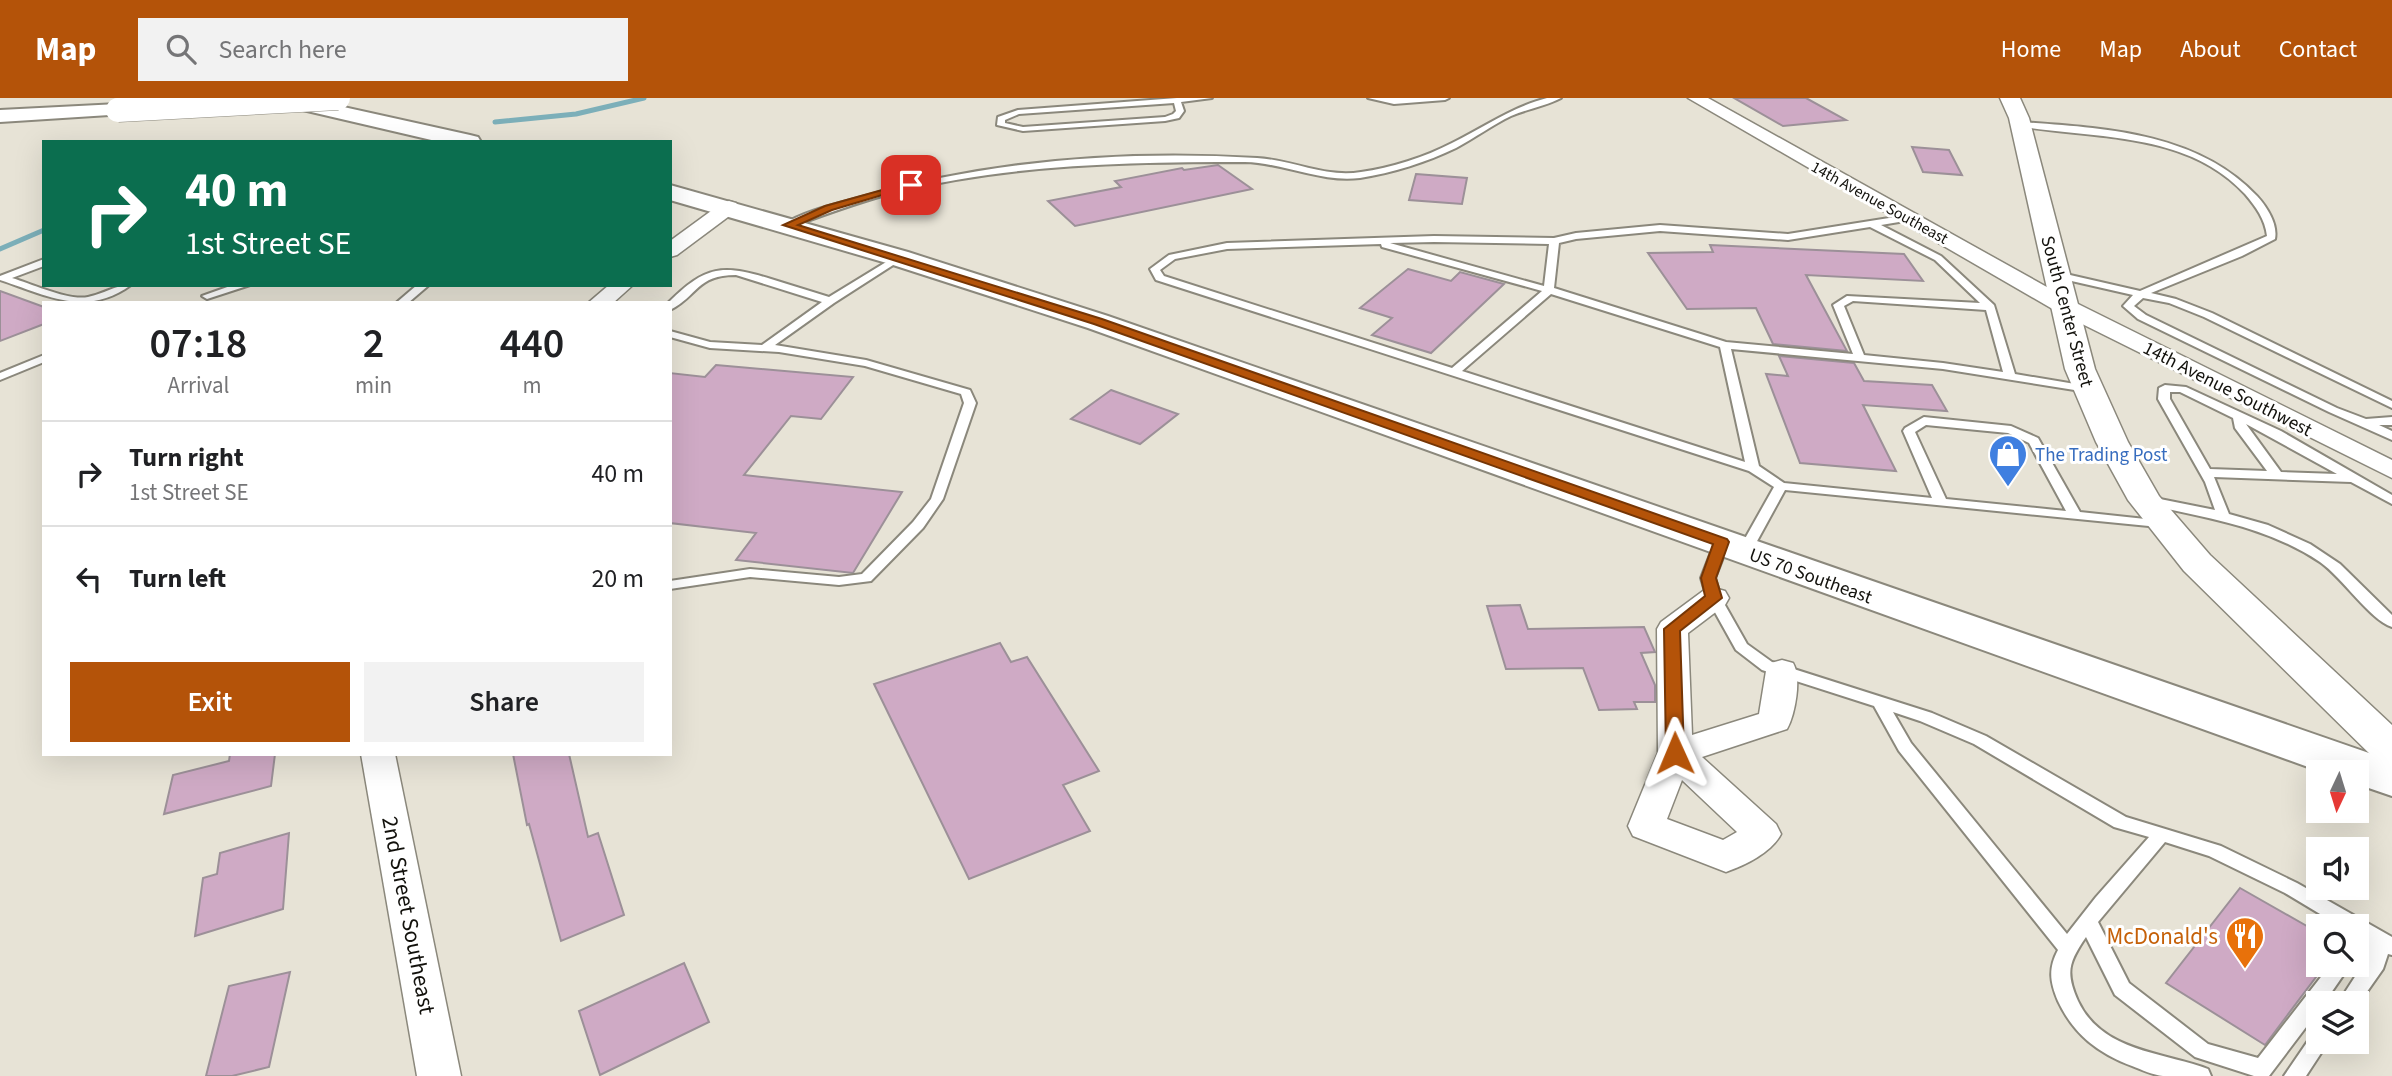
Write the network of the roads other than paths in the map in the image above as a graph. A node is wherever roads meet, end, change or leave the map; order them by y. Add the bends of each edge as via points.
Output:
1 (275, 98) edge
2 (338, 98) edge
3 (1208, 98) edge
4 (1373, 98) edge
5 (1445, 98) edge
6 (1557, 98) edge
7 (1696, 98) edge
8 (1177, 101) junction
9 (2015, 111) edge
10 (0, 117) edge
11 (461, 140) edge
12 (672, 193) edge
13 (729, 207) junction
14 (1908, 218) junction
15 (1872, 224) junction
16 (788, 225) junction
17 (1371, 240) junction
18 (1554, 241) junction
19 (672, 250) edge
20 (899, 258) junction
21 (42, 263) edge
22 (2057, 275) junction
23 (1, 278) edge
24 (121, 287) edge
25 (238, 287) edge
26 (421, 287) edge
27 (620, 287) edge
28 (1549, 290) junction
29 (2140, 293) junction
30 (207, 296) dead end
31 (74, 301) edge
32 (74, 301) edge
33 (404, 301) edge
34 (602, 301) edge
35 (830, 301) junction
36 (672, 305) edge
37 (2064, 306) junction
38 (1990, 307) junction
39 (672, 335) edge
40 (1725, 345) junction
41 (764, 348) junction
42 (1860, 358) junction
43 (42, 359) edge
44 (1454, 372) junction
45 (0, 377) edge
46 (2010, 377) junction
47 (2087, 388) junction
48 (2392, 405) edge
49 (2239, 416) junction
50 (2392, 421) edge
51 (2365, 423) junction
52 (2392, 436) edge
53 (1753, 468) junction
54 (2391, 469) edge
55 (2205, 473) junction
56 (2278, 477) junction
57 (2351, 478) junction
58 (1781, 486) junction
59 (2392, 500) edge
60 (1941, 503) junction
61 (2154, 513) junction
62 (2223, 515) junction
63 (2075, 516) junction
64 (1733, 546) junction
65 (672, 585) edge
66 (1714, 598) junction
67 (2392, 622) edge
68 (1782, 671) junction
69 (1880, 703) junction
70 (2392, 750) edge
71 (378, 756) edge
72 (2392, 779) edge
73 (2161, 835) junction
74 (2336, 914) edge
75 (2088, 921) junction
76 (2369, 933) edge
77 (2387, 944) edge
78 (2068, 949) junction
79 (2369, 949) edge
80 (2332, 977) edge
81 (2356, 991) edge
82 (2310, 1054) edge
83 (439, 1076) edge
84 (2201, 1076) edge
85 (2294, 1076) edge

1 - 11 main road
2 - 10 main road, bridge
3 - 8 lane
4 - 5 lane via 1394,102
6 - 16 lane via 1510,113 1445,150 1362,175 1329,177 1273,162 1102,160 911,185
7 - 14 street, 14th Avenue Southeast
8 - 8 lane via 1018,112 1006,115 1001,125 1023,129 1165,119 1180,111
9 - 22 street, South Center Street
9 - 29 lane via 2177,150 2225,170 2272,223 2272,237 2255,248
12 - 13 main road, US 70 Southeast
13 - 16 main road, US 70 Southeast
13 - 19 street
14 - 15 lane
14 - 37 street, 14th Avenue Southeast
15 - 18 lane via 1788,237 1660,228
15 - 38 lane via 1938,258
16 - 20 main road, US 70 Southeast
17 - 18 lane
17 - 28 lane
17 - 44 lane via 1227,246 1171,257 1155,269 1160,278
18 - 28 lane
20 - 35 lane
20 - 64 main road, US 70 Southeast via 1098,322
21 - 23 lane
22 - 29 lane
22 - 37 street, South Center Street
23 - 32 lane
24 - 31 lane via 90,300
25 - 30 lane
26 - 33 lane
27 - 34 street
28 - 40 lane
28 - 44 lane
29 - 48 lane via 2208,315
29 - 51 lane via 2128,306 2142,317
35 - 36 lane via 724,271 699,280
35 - 41 lane
37 - 47 street, South Center Street
37 - 54 street, 14th Avenue Southwest
38 - 42 lane via 1851,298 1838,305
38 - 46 lane
39 - 41 lane via 710,345
40 - 42 lane
40 - 53 lane
41 - 65 lane via 866,363 966,392 970,403 937,499 866,578 839,581 750,573
42 - 46 lane
43 - 45 lane
44 - 53 lane
46 - 47 lane
47 - 61 street, South Center Street
49 - 55 lane via 2182,389 2165,388 2164,399
49 - 56 lane via 2241,428
49 - 57 lane
50 - 51 lane
51 - 52 lane
53 - 58 lane
55 - 56 lane
55 - 62 lane
56 - 57 lane
57 - 59 lane
58 - 60 lane
58 - 64 lane
60 - 63 lane
60 - 63 lane via 1909,431 1924,421 2011,430 2034,441
61 - 62 lane
61 - 63 lane
61 - 70 street, South Center Street via 2197,564
62 - 67 lane via 2268,528 2326,560
64 - 66 lane via 1709,578
64 - 72 main road, US 70 Southeast
66 - 68 lane via 1741,646 1767,666
66 - 68 street via 1672,629 1675,753 1775,721
68 - 69 lane
69 - 73 lane via 1980,740 2120,822
69 - 78 lane via 1905,747
71 - 83 street, 2nd Street Southeast
73 - 74 lane via 2215,851
73 - 75 lane
75 - 78 lane
75 - 80 lane via 2122,989 2202,1051 2262,1069
76 - 77 lane
77 - 79 lane
77 - 81 lane
78 - 84 lane via 2059,974 2070,1008 2096,1040 2154,1065
82 - 85 lane

